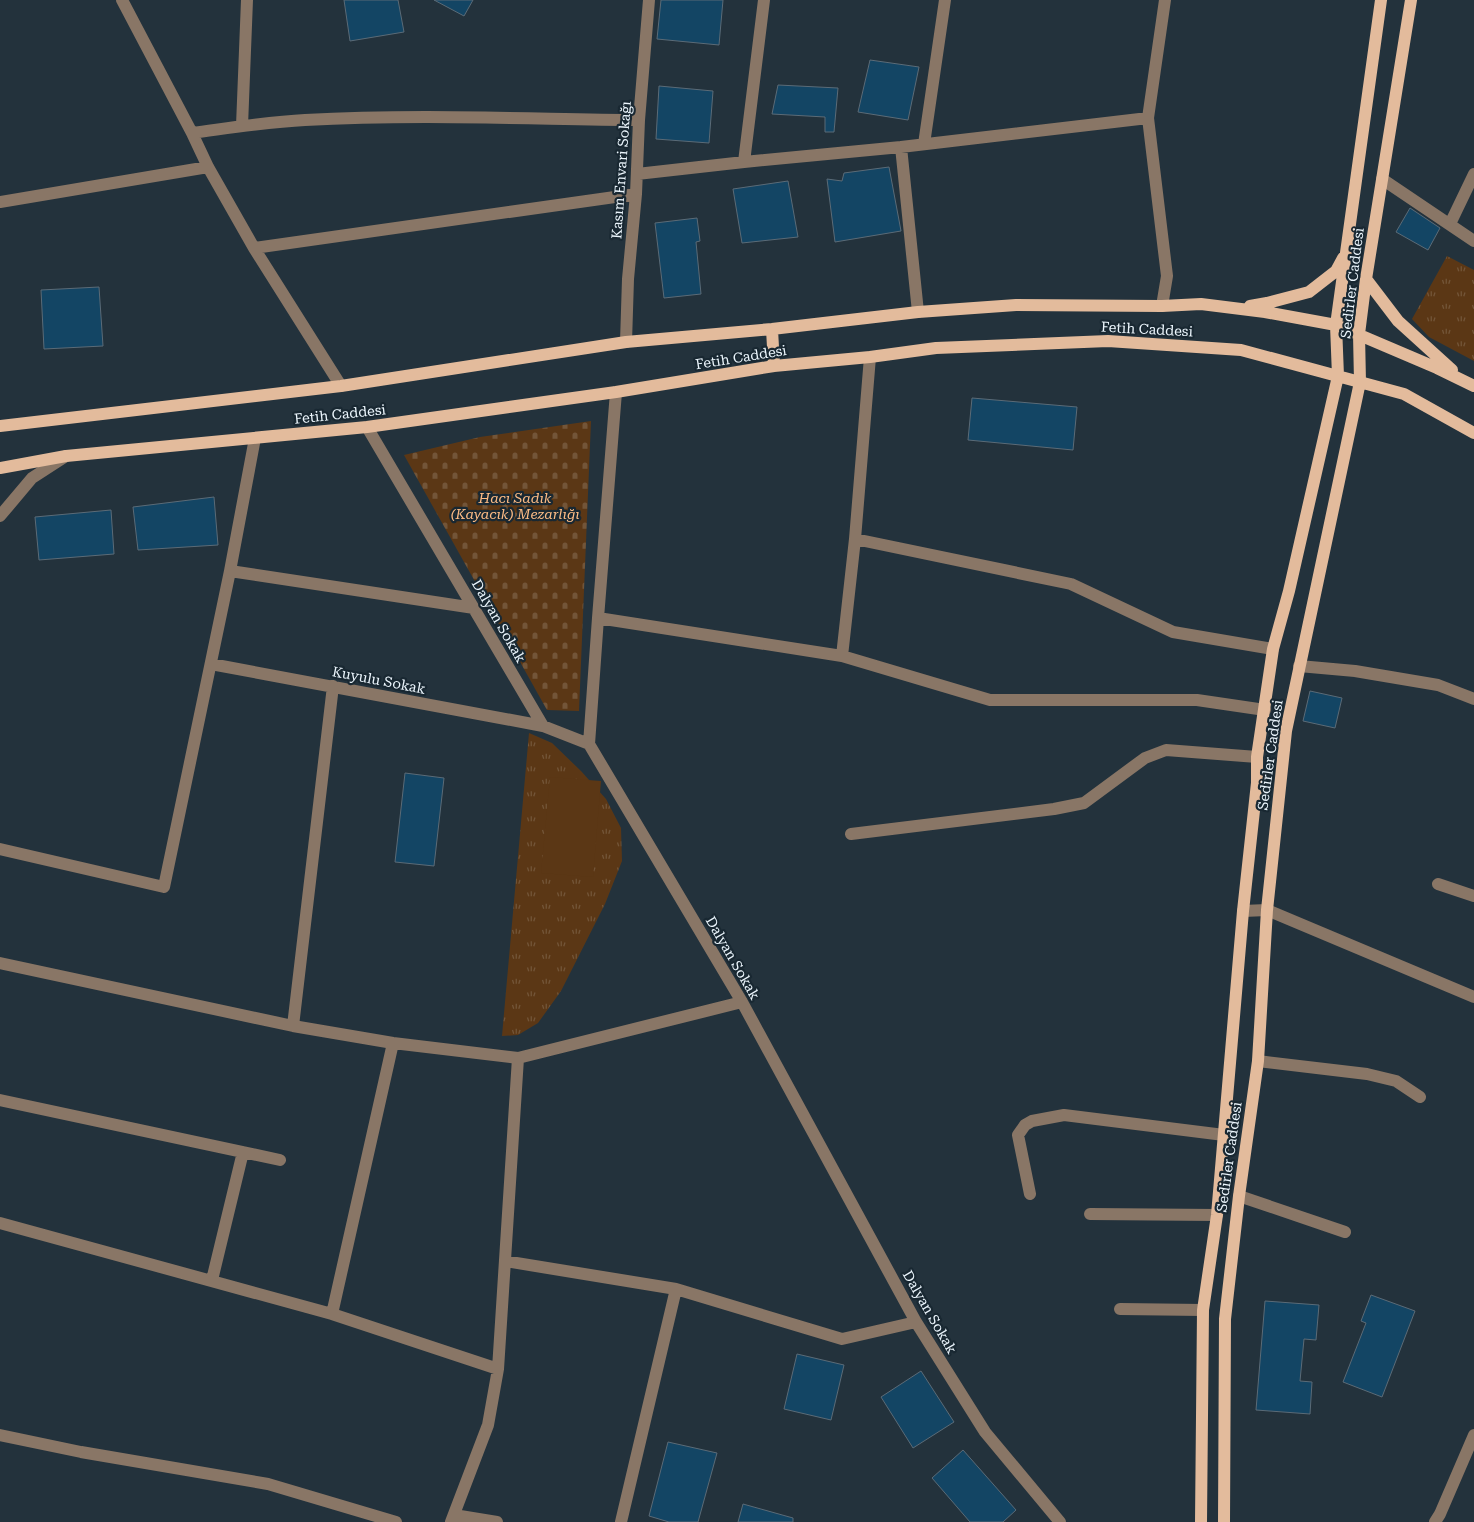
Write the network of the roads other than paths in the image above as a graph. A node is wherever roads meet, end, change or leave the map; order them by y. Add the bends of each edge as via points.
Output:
1 (122, 0) edge
2 (247, 0) edge
3 (649, 0) edge
4 (764, 0) edge
5 (945, 0) edge
6 (1165, 0) edge
7 (1381, 0) edge
8 (1411, 0) edge
9 (1148, 118) junction
10 (639, 120) junction
11 (242, 126) junction
12 (192, 133) junction
13 (924, 144) junction
14 (901, 147) junction
15 (744, 162) junction
16 (208, 167) junction
17 (637, 174) junction
18 (1474, 174) edge
19 (1382, 179) junction
20 (636, 194) junction
21 (0, 202) edge
22 (1450, 224) junction
23 (1474, 241) edge
24 (254, 248) junction
25 (1346, 251) junction
26 (1366, 279) junction
27 (1162, 306) junction
28 (1237, 308) junction
29 (918, 312) junction
30 (1336, 325) junction
31 (772, 329) junction
32 (1359, 334) junction
33 (626, 342) junction
34 (870, 357) junction
35 (774, 366) junction
36 (1338, 376) junction
37 (1360, 382) junction
38 (1469, 384) edge
39 (341, 386) junction
40 (616, 392) junction
41 (0, 426) edge
42 (367, 427) junction
43 (1474, 434) edge
44 (255, 438) junction
45 (66, 456) junction
46 (0, 468) edge
47 (0, 516) edge
48 (855, 539) junction
49 (230, 571) junction
50 (474, 608) junction
51 (598, 618) junction
52 (1273, 649) junction
53 (842, 656) junction
54 (210, 664) junction
55 (1300, 666) junction
56 (333, 686) junction
57 (1474, 699) edge
58 (1265, 710) junction
59 (543, 726) junction
60 (589, 744) junction
61 (1257, 757) junction
62 (851, 834) dead end
63 (0, 849) edge
64 (1438, 884) dead end
65 (1474, 896) edge
66 (1243, 910) junction
67 (1267, 910) junction
68 (0, 963) edge
69 (1474, 997) edge
70 (742, 1002) junction
71 (293, 1026) junction
72 (393, 1043) junction
73 (518, 1058) junction
74 (1258, 1061) junction
75 (1420, 1097) dead end
76 (0, 1100) edge
77 (1224, 1135) junction
78 (243, 1152) junction
79 (280, 1160) dead end
80 (1030, 1194) dead end
81 (1238, 1196) junction
82 (1090, 1214) dead end
83 (1216, 1215) junction
84 (0, 1224) edge
85 (1345, 1232) dead end
86 (505, 1261) junction
87 (212, 1280) junction
88 (676, 1289) junction
89 (1120, 1309) dead end
90 (1203, 1310) junction
91 (332, 1314) junction
92 (916, 1322) junction
93 (498, 1369) junction
94 (0, 1435) edge
95 (1474, 1435) edge
96 (452, 1519) edge
97 (1440, 1519) edge
98 (396, 1522) edge
99 (497, 1522) edge
100 (621, 1522) edge
101 (1060, 1522) edge
102 (1202, 1522) edge
103 (1224, 1522) edge

1 - 12 street
2 - 11 street
3 - 10 street, Kasım Envari Sokağı
4 - 15 street
5 - 13 street
6 - 9 street
7 - 25 main road, Sedirler Caddesi
8 - 19 main road, Sedirler Caddesi
9 - 13 street
9 - 27 street via 1167,276
10 - 11 street via 426,118 305,120
10 - 17 street, Kasım Envari Sokağı
11 - 12 street
12 - 16 street
13 - 14 street
14 - 15 street
14 - 29 street
15 - 17 street
16 - 21 street
16 - 24 street
17 - 20 street, Kasım Envari Sokağı
18 - 22 street
19 - 22 street
19 - 26 main road, Sedirler Caddesi
20 - 24 street
20 - 33 street, Kasım Envari Sokağı
22 - 23 street
24 - 39 street
25 - 28 main road via 1336,271 1309,292
25 - 30 main road, Sedirler Caddesi
26 - 32 main road, Sedirler Caddesi
26 - 38 main road via 1398,321
27 - 28 main road, Fetih Caddesi via 1201,304
27 - 29 main road, Fetih Caddesi via 1016,305
28 - 30 main road, Fetih Caddesi
29 - 31 main road, Fetih Caddesi
30 - 32 main road, Fetih Caddesi
30 - 36 main road, Sedirler Caddesi
31 - 33 main road, Fetih Caddesi
31 - 35 main road
32 - 37 main road, Sedirler Caddesi
32 - 38 main road, Fetih Caddesi
33 - 39 main road, Fetih Caddesi
34 - 35 main road, Fetih Caddesi
34 - 36 main road, Fetih Caddesi via 936,348 1108,341 1241,350
34 - 48 street
35 - 40 main road, Fetih Caddesi
36 - 37 main road, Fetih Caddesi
36 - 52 main road, Sedirler Caddesi
37 - 43 main road, Fetih Caddesi via 1404,394
37 - 55 main road, Sedirler Caddesi
39 - 41 main road, Fetih Caddesi
40 - 42 main road, Fetih Caddesi
40 - 51 street
42 - 44 main road, Fetih Caddesi
42 - 50 street, Dalyan Sokak
44 - 45 main road, Fetih Caddesi
44 - 49 street
45 - 46 main road, Fetih Caddesi
45 - 47 street via 32,478
48 - 52 street via 1071,584 1173,632
48 - 53 street
49 - 50 street
49 - 54 street
50 - 59 street, Dalyan Sokak
51 - 53 street
51 - 60 street
52 - 58 main road, Sedirler Caddesi
53 - 58 street via 990,700 1196,700
54 - 56 street, Kuyulu Sokak
54 - 63 street via 164,887
55 - 57 street via 1438,685
55 - 67 main road, Sedirler Caddesi via 1286,731
56 - 59 street, Kuyulu Sokak
56 - 71 street
58 - 61 main road, Sedirler Caddesi
59 - 60 street
60 - 70 street, Dalyan Sokak
61 - 62 street via 1166,750 1145,758 1084,803
61 - 66 main road, Sedirler Caddesi
64 - 65 street
66 - 67 street
66 - 77 main road, Sedirler Caddesi
67 - 69 street
67 - 74 main road, Sedirler Caddesi
68 - 71 street
70 - 73 street
70 - 92 street, Dalyan Sokak
71 - 72 street
72 - 73 street
72 - 91 street
73 - 86 street
74 - 75 street via 1367,1074 1396,1082
74 - 81 main road, Sedirler Caddesi
76 - 78 street
77 - 80 street via 1064,1115 1032,1121 1024,1125 1018,1135
77 - 83 main road, Sedirler Caddesi
78 - 79 street
78 - 87 street
81 - 85 street
81 - 103 main road, Sedirler Caddesi via 1225,1319
82 - 83 street
83 - 90 main road, Sedirler Caddesi
84 - 87 street
86 - 88 street
86 - 93 street
87 - 91 street
88 - 92 street via 842,1338
88 - 100 street
89 - 90 street
90 - 102 main road, Sedirler Caddesi
91 - 93 street
92 - 101 street, Dalyan Sokak via 985,1432
93 - 96 street via 488,1424
94 - 98 street via 268,1484
95 - 97 street
96 - 99 street

